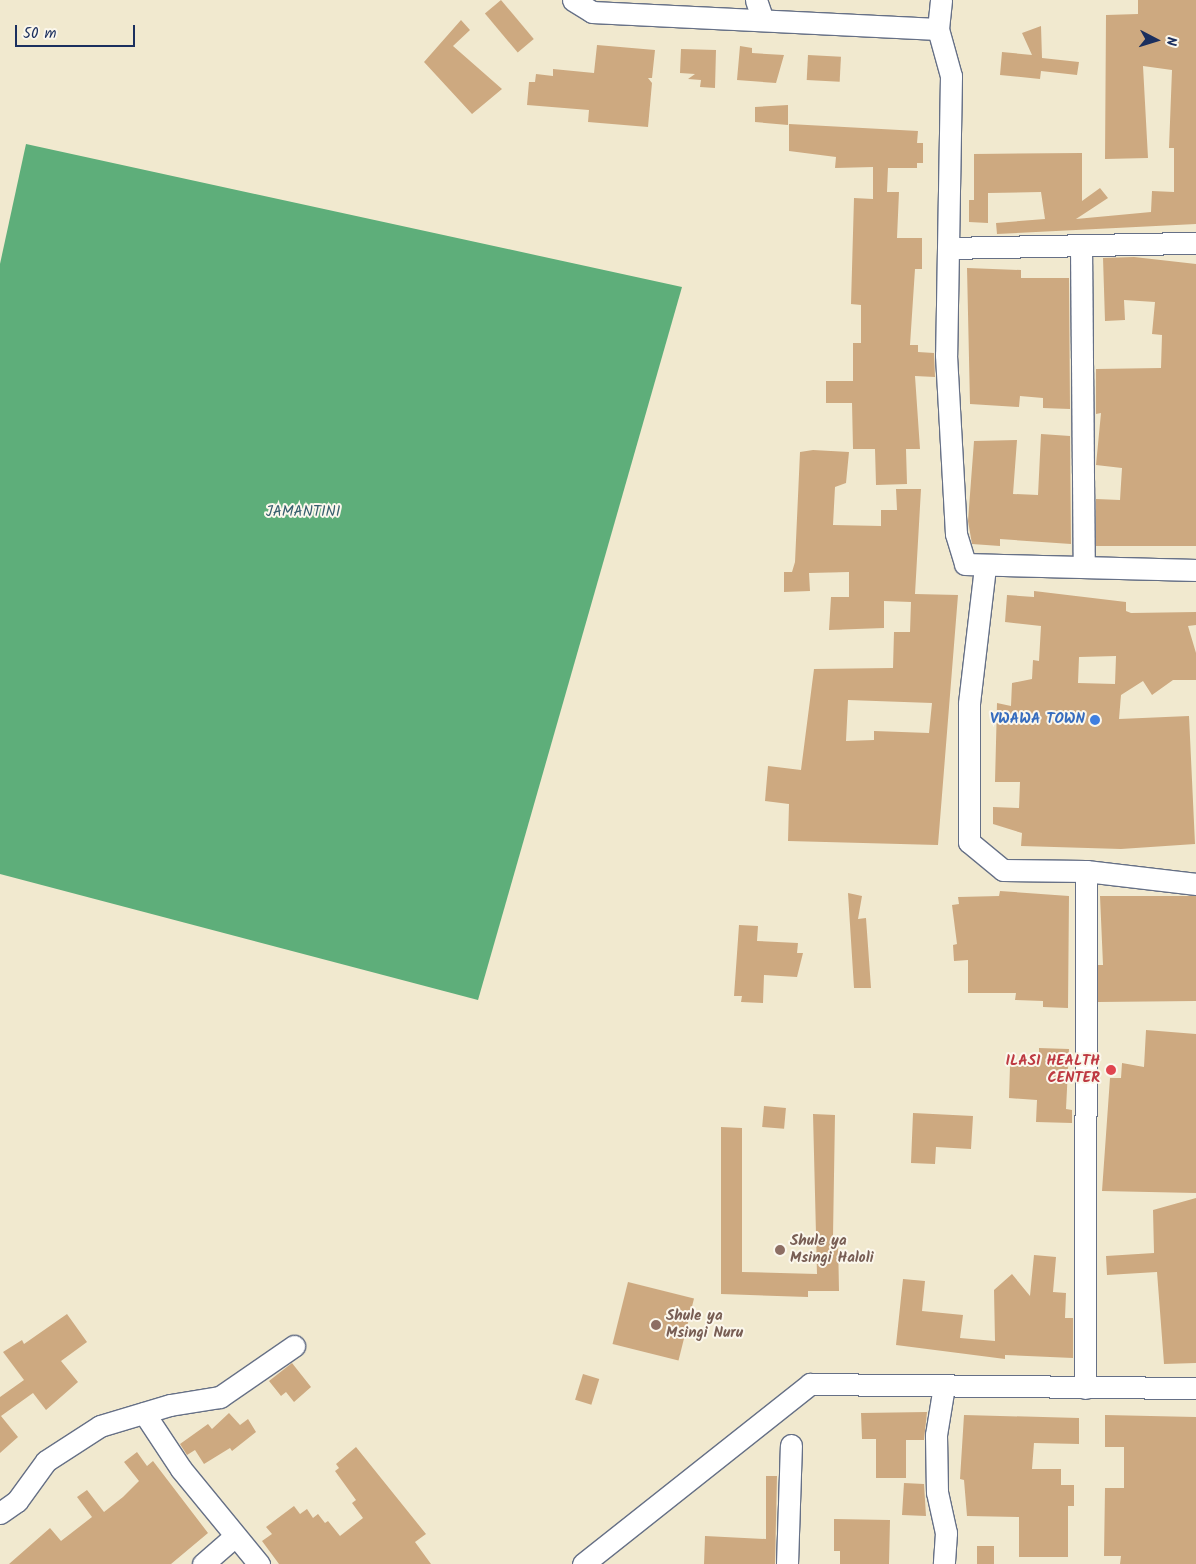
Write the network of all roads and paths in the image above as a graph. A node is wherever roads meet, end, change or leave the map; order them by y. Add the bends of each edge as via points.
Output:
1 (573, 0) edge
2 (756, 0) edge
3 (941, 0) edge
4 (763, 20) junction
5 (938, 29) junction
6 (1196, 243) edge
7 (1081, 246) junction
8 (948, 248) junction
9 (1084, 564) junction
10 (985, 567) junction
11 (1196, 570) edge
12 (1086, 871) junction
13 (1196, 884) edge
14 (294, 1346) dead end
15 (944, 1386) junction
16 (1085, 1388) junction
17 (1196, 1388) edge
18 (144, 1413) junction
19 (791, 1445) dead end
20 (0, 1513) edge
21 (234, 1537) junction
22 (203, 1564) edge
23 (259, 1564) edge
24 (583, 1564) edge
25 (787, 1564) edge
26 (944, 1564) edge

1 - 4 street via 592,12
2 - 4 street
3 - 5 street
4 - 5 street
5 - 8 street via 951,76
6 - 7 street
7 - 8 street
7 - 9 street
8 - 10 street via 946,355 956,534 965,564
9 - 10 street
9 - 11 street
10 - 12 street via 969,703 969,842 1003,870
12 - 13 street
12 - 16 street
14 - 18 street via 220,1397
15 - 16 street
15 - 24 street via 810,1384
15 - 26 street via 936,1435 937,1492 946,1533
16 - 17 street
18 - 20 street via 100,1426 46,1461 17,1501
18 - 21 street
19 - 25 street
21 - 22 street
21 - 23 street

